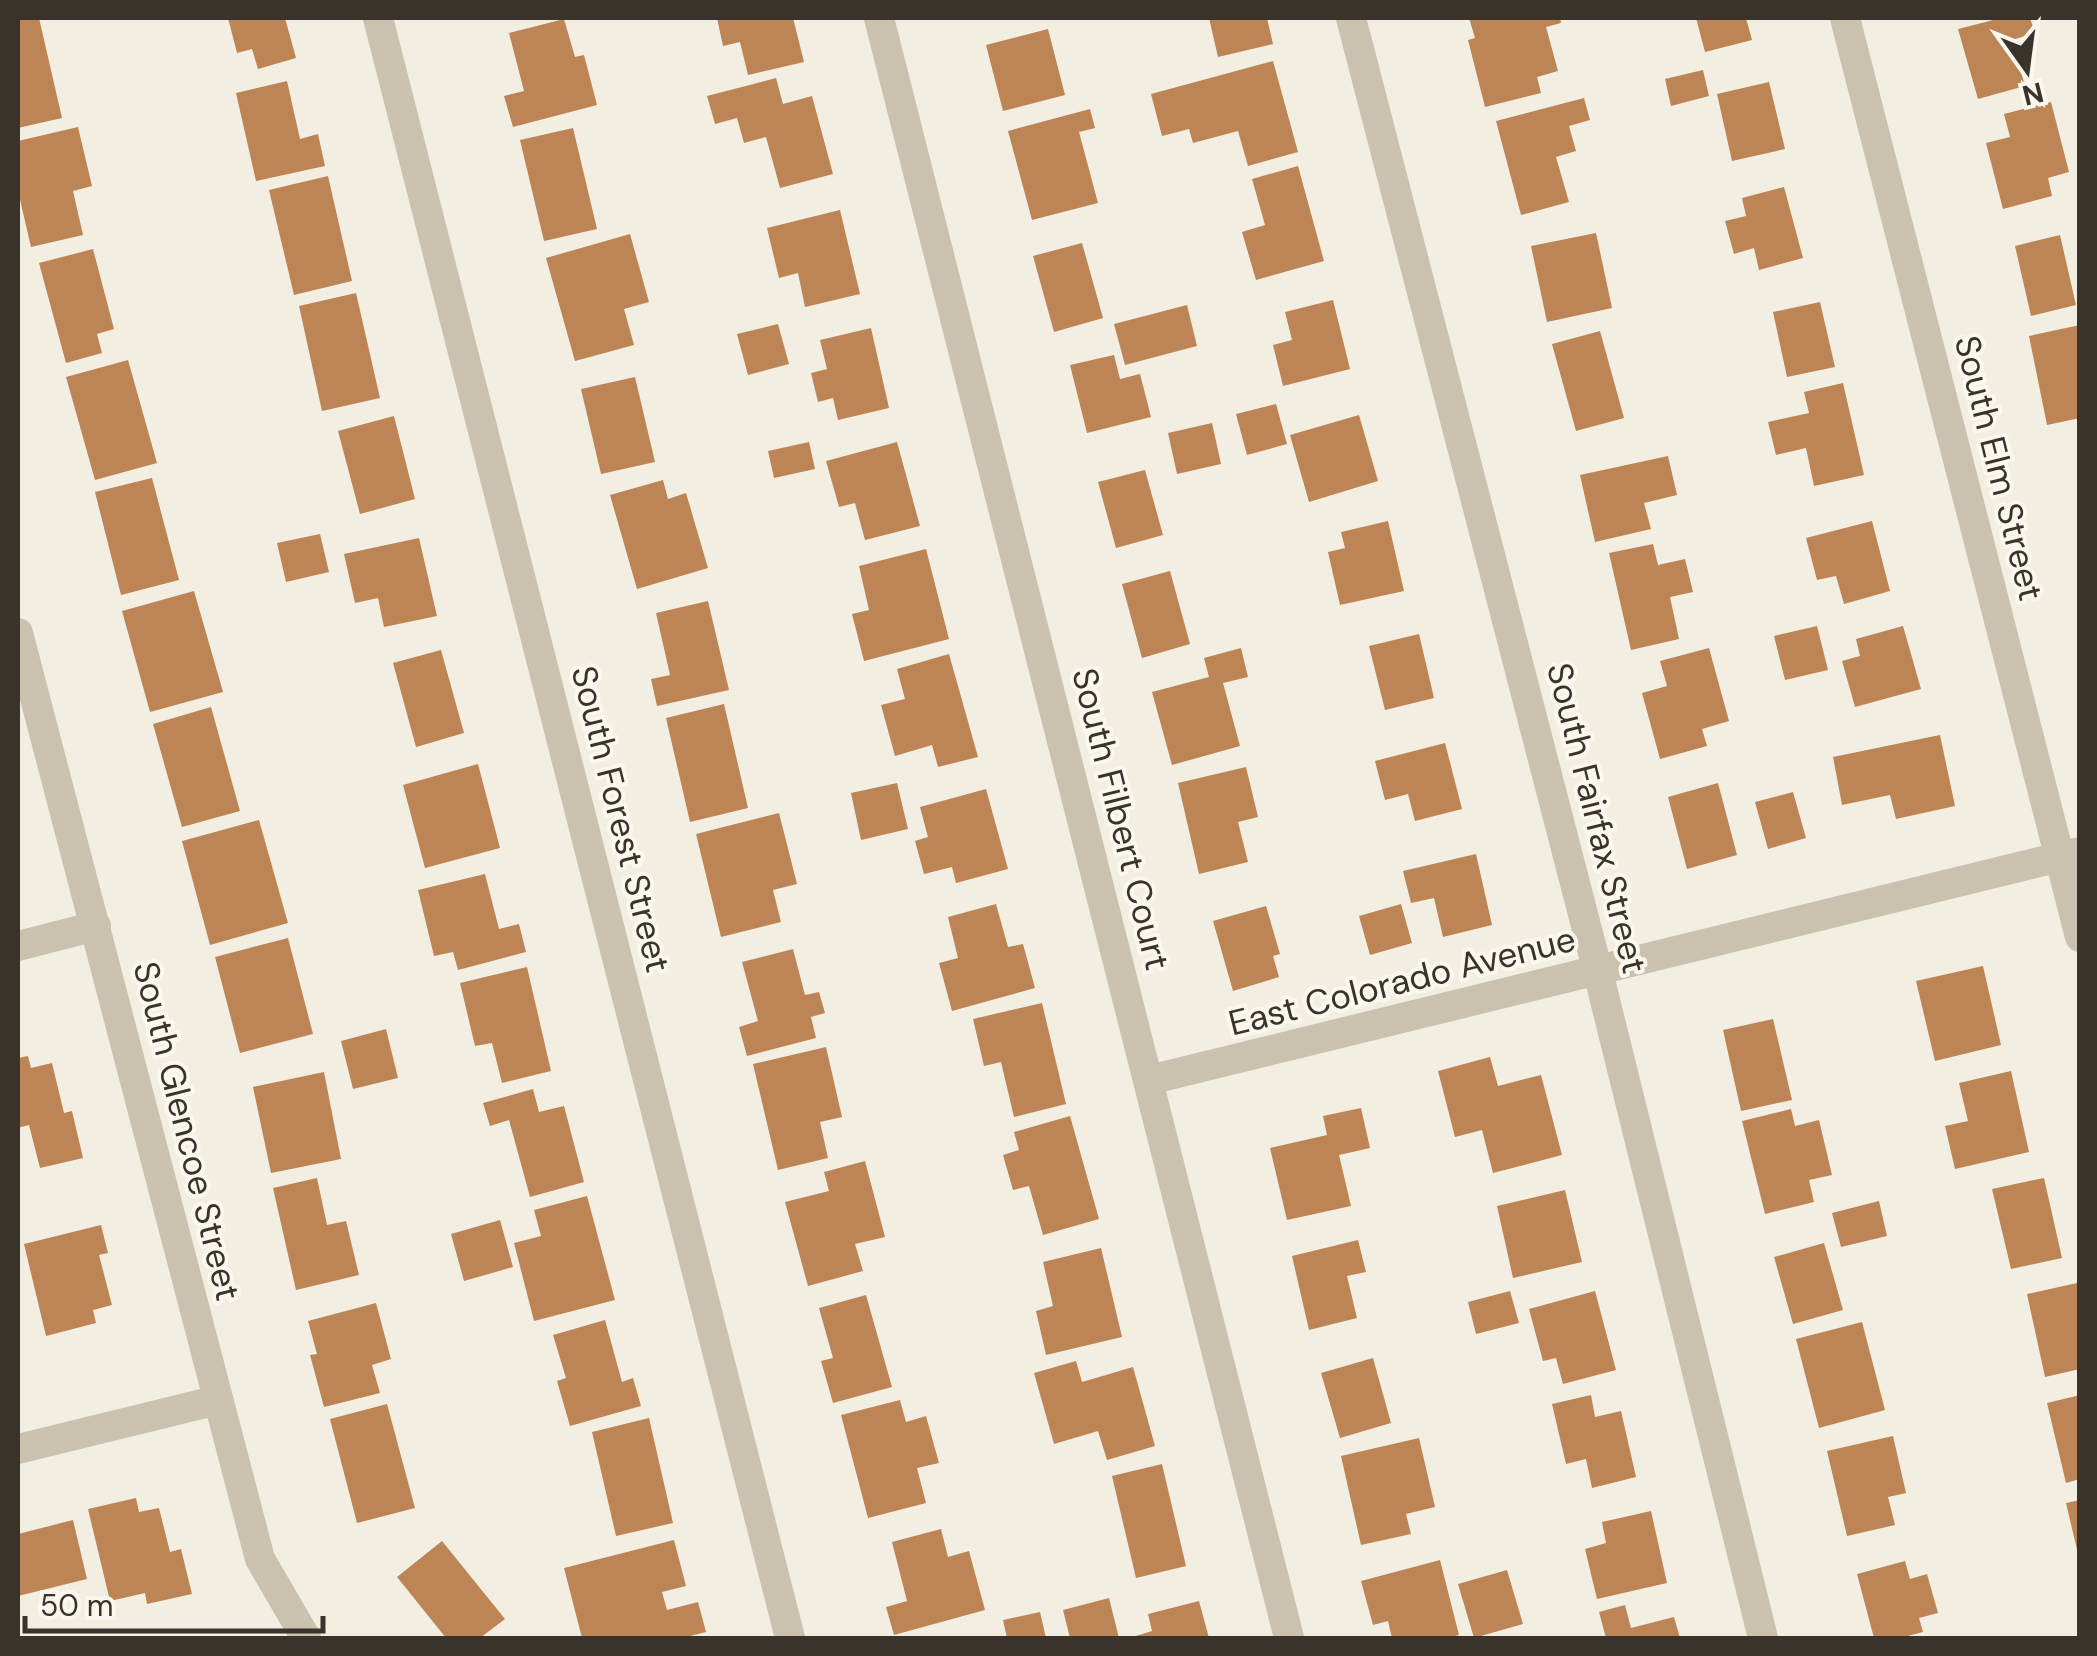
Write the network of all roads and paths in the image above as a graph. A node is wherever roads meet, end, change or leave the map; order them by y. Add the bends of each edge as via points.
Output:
1 (378, 18) edge
2 (879, 18) edge
3 (1351, 18) edge
4 (1845, 18) edge
5 (18, 634) edge
6 (2070, 855) edge
7 (96, 926) junction
8 (2080, 937) edge
9 (18, 946) edge
10 (1598, 972) junction
11 (1149, 1080) junction
12 (218, 1400) junction
13 (18, 1449) edge
14 (306, 1638) edge
15 (790, 1638) edge
16 (1290, 1638) edge
17 (1762, 1638) edge

1 - 15 street, South Forest Street
2 - 11 street, South Filbert Court
3 - 10 street, South Fairfax Street
4 - 6 street, South Elm Street
5 - 7 street, South Glencoe Street
6 - 8 street, South Elm Street
6 - 10 street, East Colorado Avenue
7 - 9 street
7 - 12 street, South Glencoe Street
10 - 11 street, East Colorado Avenue
10 - 17 street, South Fairfax Street
11 - 16 street, South Filbert Court
12 - 13 street
12 - 14 street, South Glencoe Street via 260,1558

